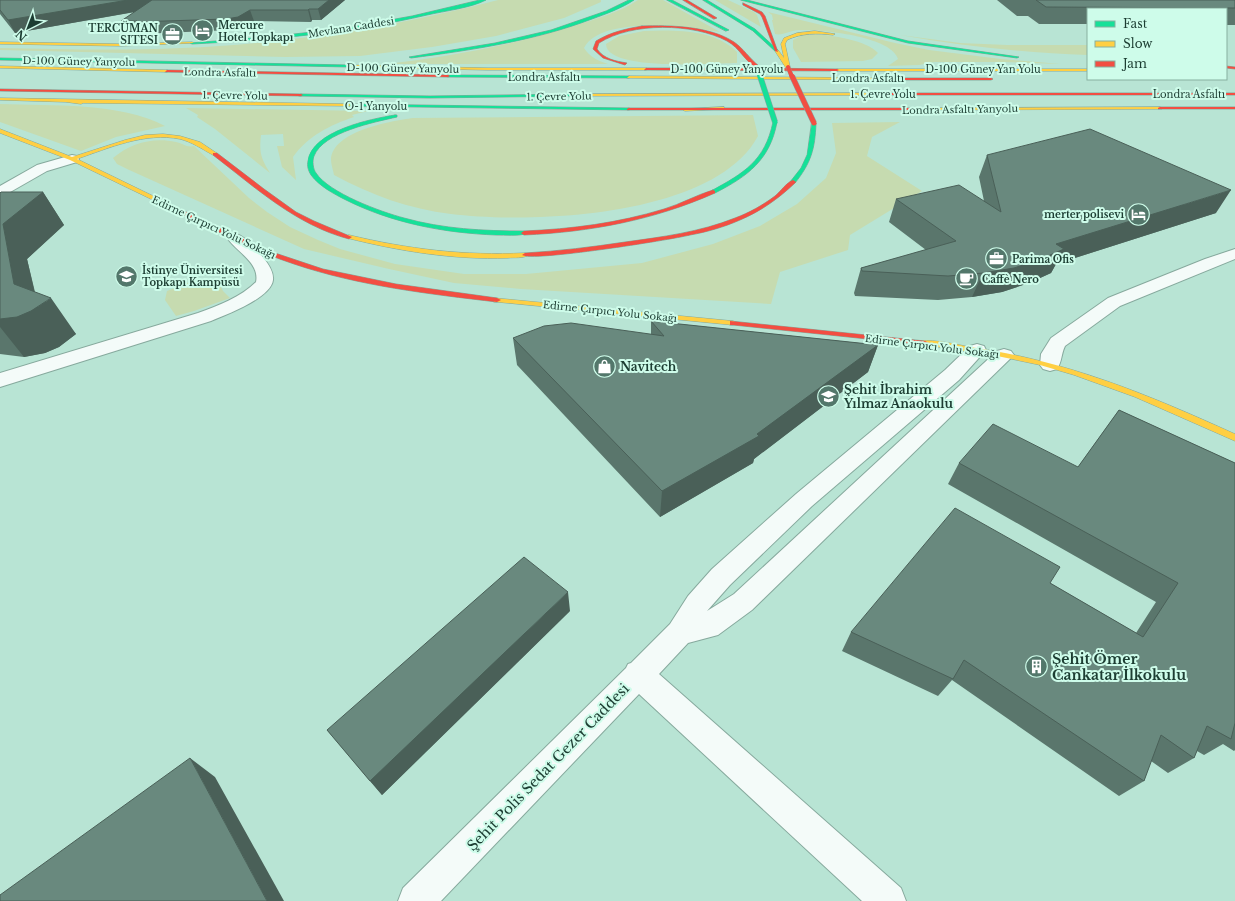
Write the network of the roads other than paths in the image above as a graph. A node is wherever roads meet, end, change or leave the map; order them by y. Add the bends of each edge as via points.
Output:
1 (484, 0) edge
2 (617, 0) edge
3 (632, 0) edge
4 (669, 0) edge
5 (685, 0) edge
6 (705, 0) edge
7 (735, 0) edge
8 (743, 0) edge
9 (845, 36) dead end
10 (740, 38) junction
11 (505, 41) junction
12 (0, 43) edge
13 (777, 51) junction
14 (1029, 58) dead end
15 (0, 60) edge
16 (886, 60) dead end
17 (1070, 60) dead end
18 (150, 62) junction
19 (1087, 62) edge
20 (0, 67) edge
21 (788, 67) junction
22 (757, 68) junction
23 (692, 69) junction
24 (807, 69) junction
25 (1087, 70) edge
26 (1087, 79) edge
27 (0, 90) edge
28 (1118, 94) junction
29 (1235, 94) edge
30 (0, 99) edge
31 (66, 101) junction
32 (1235, 108) edge
33 (563, 109) junction
34 (685, 110) junction
35 (150, 111) dead end
36 (0, 131) edge
37 (6, 144) dead end
38 (30, 145) junction
39 (72, 159) junction
40 (237, 159) dead end
41 (256, 185) junction
42 (0, 192) edge
43 (236, 239) junction
44 (1235, 254) edge
45 (977, 350) junction
46 (1004, 355) junction
47 (1050, 365) junction
48 (0, 380) edge
49 (1235, 438) edge
50 (680, 633) junction
51 (638, 674) junction
52 (416, 901) edge
53 (888, 901) edge

1 - 12 main road, Mevlana Caddesi via 370,26 212,44 97,46
2 - 11 main road via 601,10
3 - 11 main road via 580,22
4 - 10 main road
5 - 10 main road
6 - 13 main road via 749,27
7 - 13 main road via 761,13
8 - 14 main road via 908,42
9 - 21 main road via 812,32 785,39 783,44
10 - 22 main road via 754,55
11 - 18 main road via 424,55 352,62
13 - 21 main road
15 - 18 main road, D-100 Güney Yanyolu
16 - 24 main road via 868,65
17 - 19 main road
18 - 23 main road, D-100 Güney Yanyolu via 380,68
20 - 26 main road, Londra Asfaltı via 413,76
21 - 41 main road, bridge via 814,123 812,151 799,176 778,196 762,206 720,225 687,235 537,256 452,255 398,248 330,231 285,208
22 - 23 main road via 738,46 728,40 689,30 652,28 620,31 596,41 594,46 598,55 609,60
22 - 33 main road, bridge via 776,132 761,160 729,184 707,195 634,219 563,231 476,232 387,215 334,191 318,181 310,169 310,159 326,140 354,126 383,118 424,113
23 - 24 main road, D-100 Güney Yanyolu
24 - 25 main road, D-100 Güney Yan Yolu
27 - 28 main road, 1. Çevre Yolu via 451,98 643,94
28 - 29 main road, Londra Asfaltı
28 - 34 main road via 1075,98
30 - 31 main road
31 - 33 main road, O-1 Yanyolu
31 - 35 main road
32 - 34 main road, Londra Asfaltı Yanyolu
33 - 34 main road, O-1 Yanyolu
36 - 38 main road, Edirne Çırpıcı Yolu Sokağı
37 - 38 main road
38 - 39 main road, Edirne Çırpıcı Yolu Sokağı
39 - 41 main road via 138,138 180,135 204,145
39 - 42 street via 42,168
39 - 43 main road, Edirne Çırpıcı Yolu Sokağı
40 - 41 main road
43 - 45 main road, Edirne Çırpıcı Yolu Sokağı via 287,260 354,279 401,288
43 - 48 street via 261,264 266,281 247,297 228,308 131,341
44 - 47 street via 1114,302 1058,342 1051,354
45 - 46 main road, Edirne Çırpıcı Yolu Sokağı
45 - 50 street via 952,375 804,500 721,577 697,604
46 - 47 main road, Edirne Çırpıcı Yolu Sokağı
46 - 50 street via 743,602 708,626
47 - 49 main road, Edirne Çırpıcı Yolu Sokağı via 1102,380 1151,399
50 - 51 street, Şehit Polis Sedat Gezer Caddesi
51 - 52 street, Şehit Polis Sedat Gezer Caddesi
51 - 53 street

